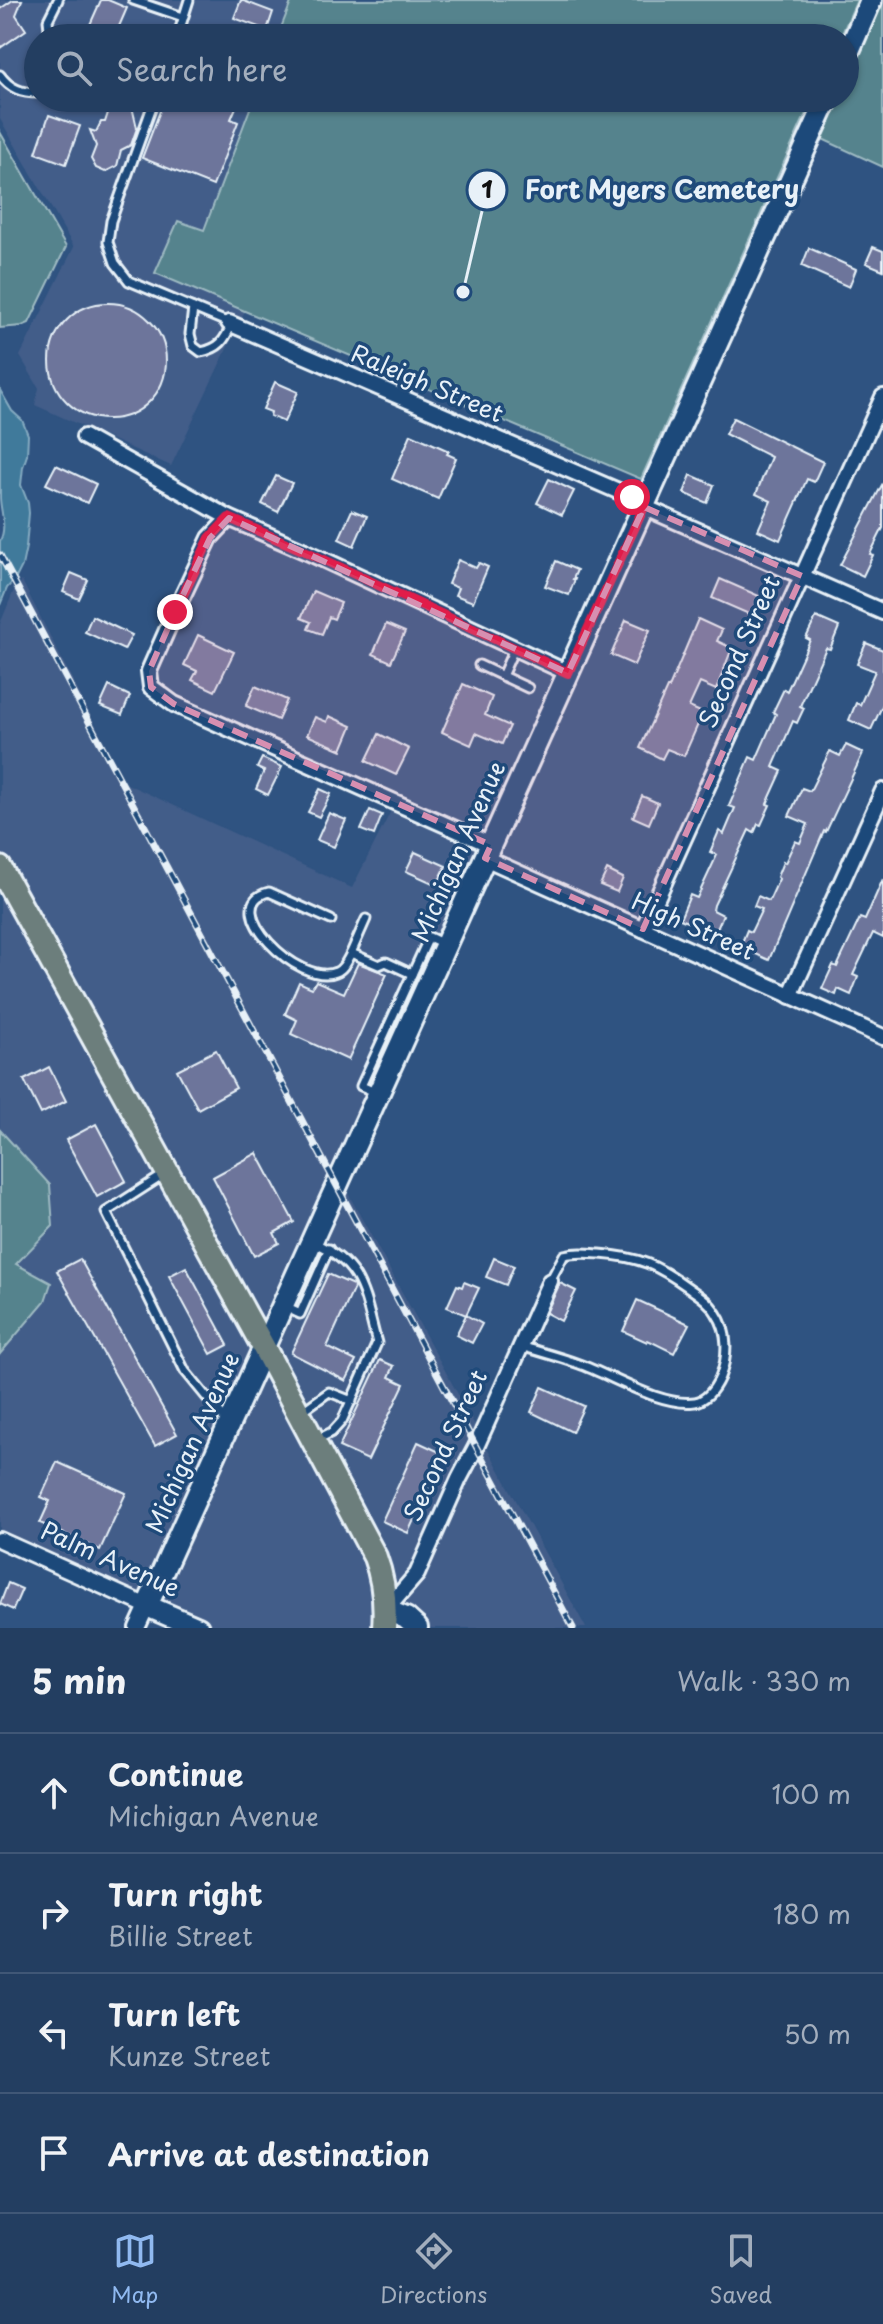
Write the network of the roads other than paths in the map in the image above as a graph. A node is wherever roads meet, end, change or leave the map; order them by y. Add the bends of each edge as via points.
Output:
1 (58, 0) edge
2 (133, 0) edge
3 (189, 0) edge
4 (870, 4) edge
5 (183, 17) junction
6 (48, 24) edge
7 (181, 24) edge
8 (859, 29) edge
9 (0, 75) edge
10 (24, 93) edge
11 (150, 112) edge
12 (822, 112) edge
13 (193, 308) junction
14 (230, 324) junction
15 (883, 397) edge
16 (84, 437) dead end
17 (644, 507) junction
18 (229, 518) junction
19 (802, 576) junction
20 (883, 612) edge
21 (515, 648) junction
22 (479, 665) dead end
23 (568, 673) junction
24 (502, 676) junction
25 (528, 688) dead end
26 (883, 791) edge
27 (488, 852) junction
28 (0, 868) edge
29 (366, 919) dead end
30 (331, 920) dead end
31 (643, 929) junction
32 (446, 945) junction
33 (351, 953) junction
34 (412, 974) junction
35 (790, 996) junction
36 (883, 1037) edge
37 (379, 1094) junction
38 (168, 1173) junction
39 (321, 1246) junction
40 (550, 1281) joint
41 (521, 1346) junction
42 (264, 1348) junction
43 (352, 1401) junction
44 (299, 1413) junction
45 (230, 1426) junction
46 (314, 1441) junction
47 (0, 1540) edge
48 (147, 1606) junction
49 (385, 1619) edge
50 (137, 1628) edge
51 (198, 1628) edge
52 (417, 1628) edge

1 - 6 lane
2 - 5 lane
3 - 5 lane
4 - 8 street
5 - 7 lane
9 - 10 lane
11 - 13 lane, Raleigh Street via 108,242 129,281
12 - 17 street, Michigan Avenue
13 - 14 lane, Raleigh Street
13 - 14 lane via 190,334 201,352 214,349
14 - 17 street, Raleigh Street via 632,497
15 - 19 street, Second Street
16 - 18 street
17 - 19 street, Raleigh Street
17 - 23 street, Michigan Avenue
18 - 21 street
18 - 27 street, High Street via 210,538 175,612 149,671 151,687 174,704
19 - 20 street, Raleigh Street
19 - 31 street, Second Street
21 - 23 street
21 - 24 lane
22 - 24 lane
23 - 27 street, Michigan Avenue
24 - 25 lane
26 - 35 street
27 - 31 street, High Street
27 - 32 street, Michigan Avenue
28 - 38 main road
29 - 33 lane
30 - 33 lane via 269,892 260,894 252,913 274,950 321,974 343,967
31 - 35 street, High Street
32 - 34 lane via 429,937
32 - 37 street, Michigan Avenue
33 - 34 lane
34 - 37 lane via 361,1086
35 - 36 street, High Street
37 - 39 street, Michigan Avenue
38 - 42 main road
38 - 45 lane via 106,1212 185,1371
39 - 42 street, Michigan Avenue
39 - 43 lane via 358,1277 377,1343
40 - 41 street, Second Street
40 - 41 lane via 564,1255 574,1252 634,1257 662,1269 716,1312 726,1348 718,1382 696,1402 670,1400
41 - 49 street, Second Street via 417,1574
42 - 44 main road
42 - 45 street, Michigan Avenue
43 - 44 lane via 329,1392
43 - 46 lane via 332,1432
44 - 46 main road
45 - 48 street, Michigan Avenue
46 - 49 main road via 375,1557
47 - 48 street, Palm Avenue
48 - 50 street, Michigan Avenue
48 - 51 street, Palm Avenue
49 - 52 street via 406,1618

